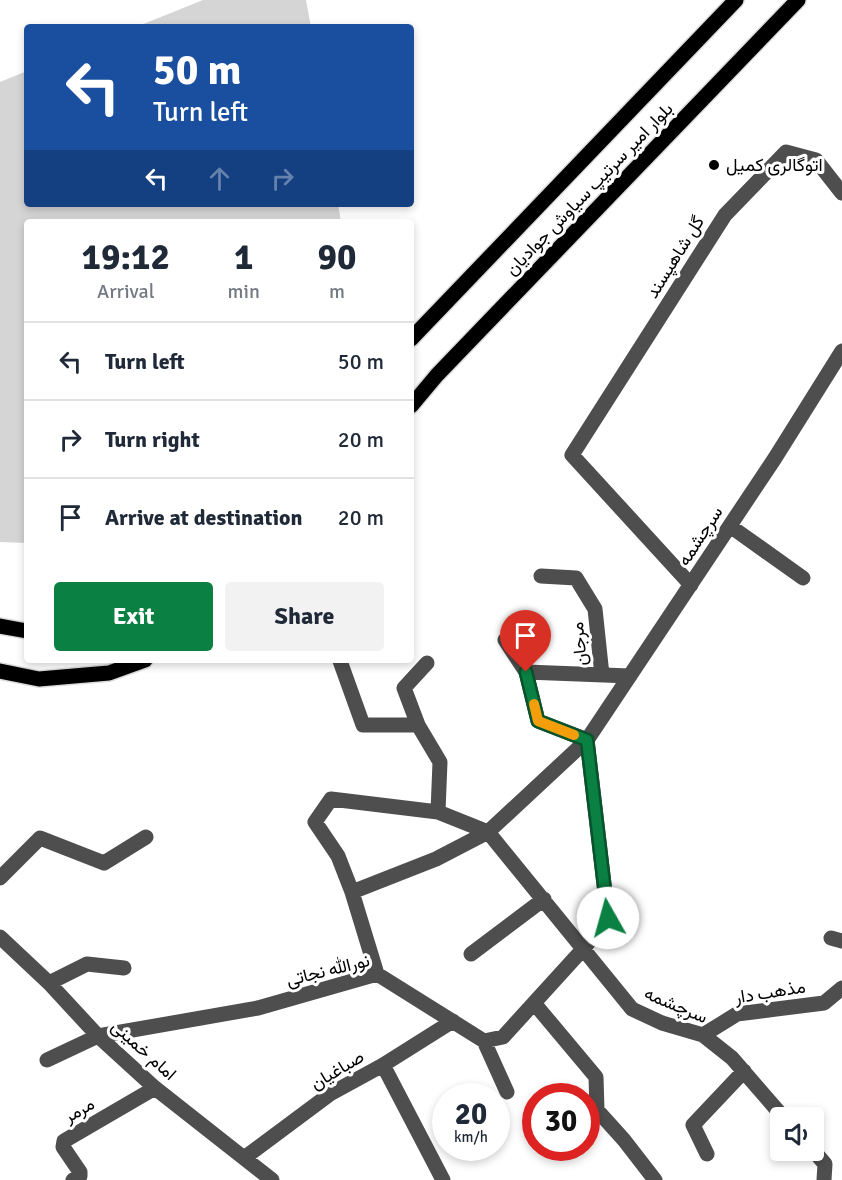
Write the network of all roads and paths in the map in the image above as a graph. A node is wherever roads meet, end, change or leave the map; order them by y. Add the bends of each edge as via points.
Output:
1 (736, 0) edge
2 (798, 0) edge
3 (842, 193) edge
4 (414, 336) edge
5 (842, 351) edge
6 (414, 402) edge
7 (730, 525) junction
8 (541, 576) dead end
9 (803, 578) dead end
10 (691, 585) junction
11 (0, 626) edge
12 (24, 630) edge
13 (505, 640) dead end
14 (137, 663) edge
15 (341, 663) edge
16 (427, 663) dead end
17 (0, 671) edge
18 (526, 672) junction
19 (602, 675) junction
20 (630, 676) junction
21 (418, 725) junction
22 (587, 740) junction
23 (438, 812) junction
24 (488, 832) junction
25 (146, 837) dead end
26 (0, 878) edge
27 (352, 892) junction
28 (544, 899) junction
29 (0, 937) edge
30 (584, 948) junction
31 (471, 954) dead end
32 (124, 968) dead end
33 (377, 974) junction
34 (49, 983) junction
35 (842, 988) edge
36 (534, 1003) junction
37 (453, 1021) junction
38 (703, 1035) junction
39 (98, 1036) junction
40 (484, 1041) junction
41 (47, 1060) dead end
42 (383, 1065) junction
43 (744, 1071) junction
44 (503, 1083) edge
45 (155, 1088) junction
46 (775, 1107) edge
47 (707, 1154) dead end
48 (244, 1158) junction
49 (822, 1161) edge
50 (270, 1179) edge
51 (74, 1180) edge
52 (443, 1180) edge
53 (655, 1180) edge
54 (824, 1180) edge

1 - 4 main road, بلوار امیر سرتیپ سیاوش جوادیان
2 - 6 main road, بلوار امیر سرتیپ سیاوش جوادیان
3 - 10 street, گل شاهپسند via 816,160 786,152 725,215 572,455
5 - 7 street, سرچشمه
7 - 9 street
7 - 10 street, سرچشمه
8 - 19 street, مرجان via 576,578 595,609
10 - 20 street, سرچشمه
11 - 12 main road
13 - 18 street
14 - 17 main road via 110,673 39,679
15 - 21 street via 363,725
16 - 21 street via 404,688
18 - 19 street
18 - 22 street via 538,721
19 - 20 street
20 - 22 street, سرچشمه
21 - 23 street via 441,762
22 - 24 street, سرچشمه
22 - 30 street via 608,918
23 - 24 street
23 - 27 street via 331,800 315,822 338,856
24 - 27 street, سرچشمه via 436,859
24 - 28 street, سرچشمه
25 - 26 street via 104,863 40,838
27 - 33 street
28 - 30 street, سرچشمه
28 - 31 street
29 - 34 street, امام خمینی
30 - 36 street
30 - 38 street, سرچشمه via 632,1009
32 - 34 street via 87,964
33 - 37 street, نورالله نجاتی
33 - 39 street, نورالله نجاتی via 258,1008
34 - 39 street, امام خمینی
35 - 38 street, مذهب دار via 824,1003 736,1014
36 - 40 street via 503,1036
36 - 53 street via 596,1077 597,1110
37 - 40 street, نورالله نجاتی
37 - 42 street, صباغیان
38 - 43 street, سرچشمه
39 - 41 street, نورالله نجاتی
39 - 45 street, امام خمینی
40 - 44 street
42 - 48 street, صباغیان via 330,1094
42 - 52 street
43 - 46 street, سرچشمه
43 - 47 street via 693,1125
45 - 48 street, امام خمینی
45 - 51 street, مرمر via 64,1141 63,1147 80,1172
48 - 50 street, امام خمینی
49 - 54 street

